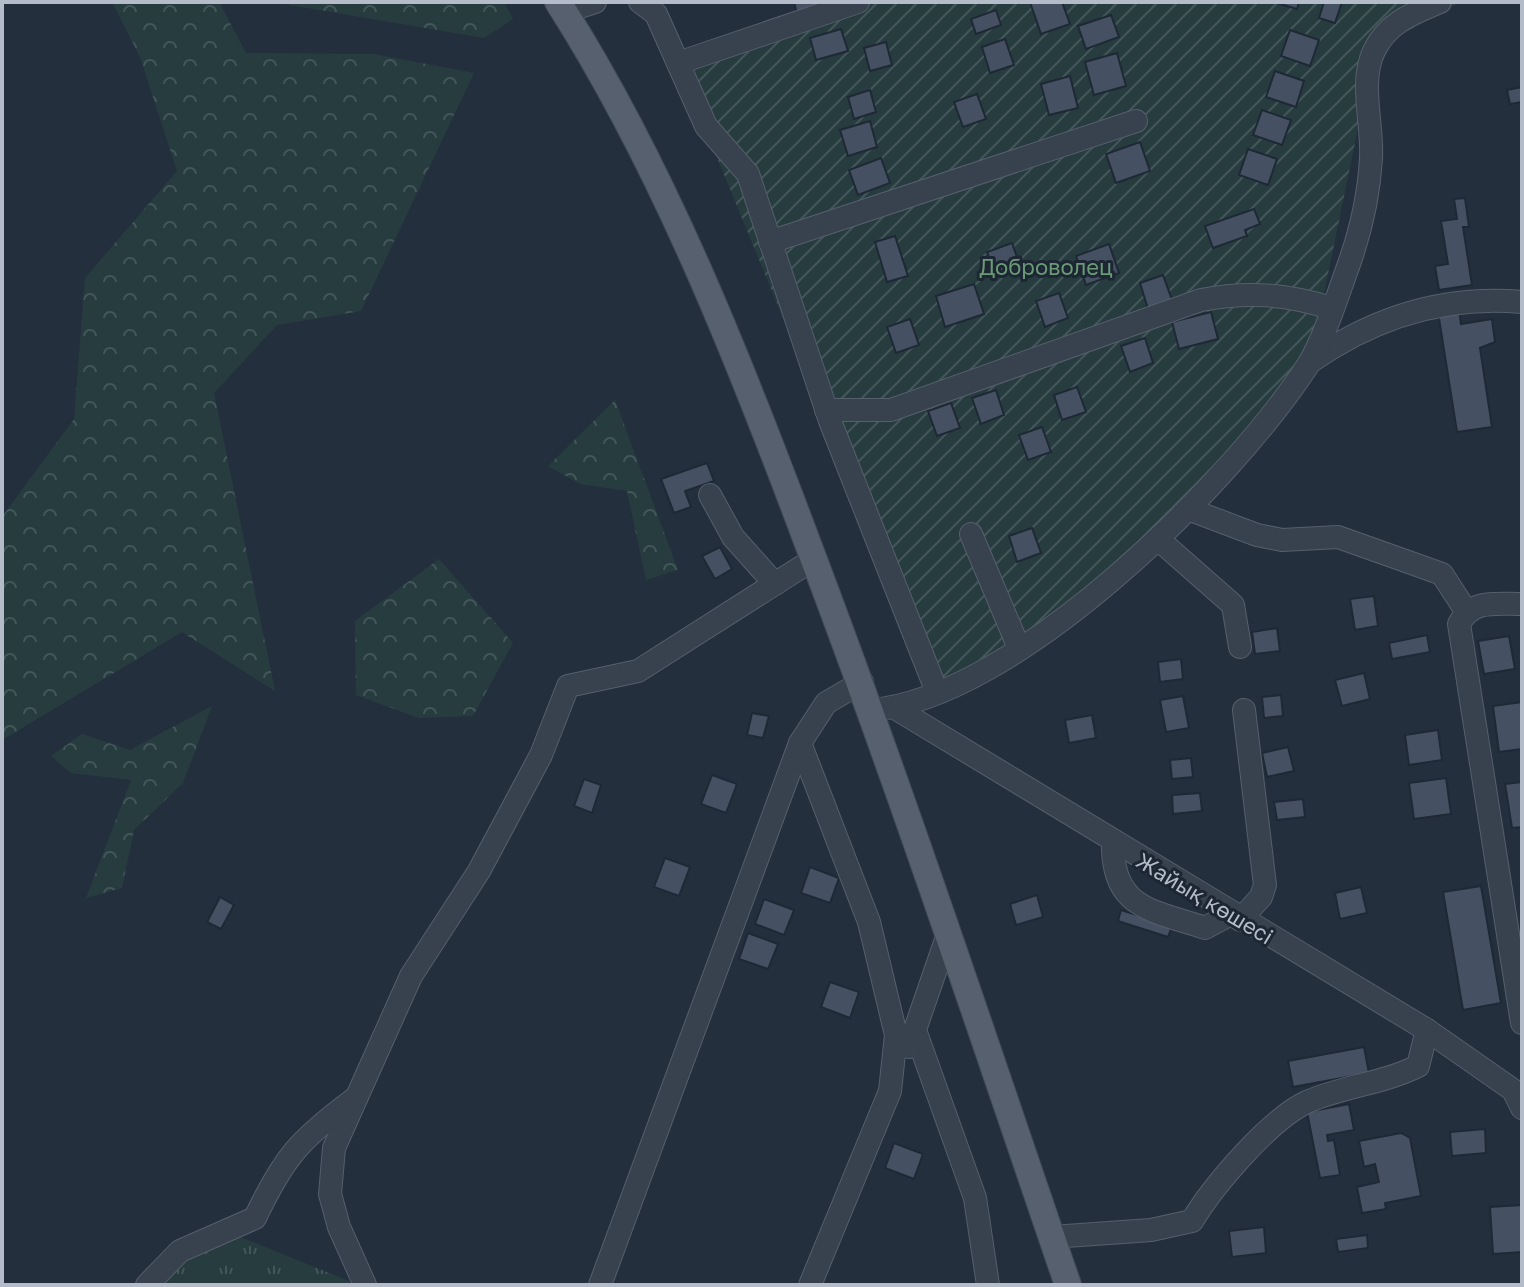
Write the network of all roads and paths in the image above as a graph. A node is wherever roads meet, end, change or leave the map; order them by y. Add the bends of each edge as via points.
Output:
1 (595, 2) edge
2 (640, 2) edge
3 (858, 2) edge
4 (1440, 2) edge
5 (561, 7) edge
6 (678, 63) junction
7 (1136, 121) dead end
8 (770, 242) junction
9 (1522, 302) edge
10 (1331, 308) junction
11 (1310, 362) junction
12 (826, 410) junction
13 (710, 495) dead end
14 (1188, 509) junction
15 (971, 534) dead end
16 (1158, 539) junction
17 (814, 559) junction
18 (775, 584) junction
19 (1522, 604) edge
20 (1466, 611) junction
21 (1240, 647) dead end
22 (1019, 648) junction
23 (862, 682) junction
24 (937, 692) junction
25 (883, 709) junction
26 (1244, 710) dead end
27 (800, 743) junction
28 (1113, 841) junction
29 (1236, 917) junction
30 (948, 934) junction
31 (1522, 1023) edge
32 (1427, 1030) junction
33 (916, 1033) junction
34 (890, 1091) junction
35 (1519, 1095) edge
36 (354, 1099) junction
37 (1052, 1237) junction
38 (147, 1285) edge
39 (365, 1285) edge
40 (600, 1285) edge
41 (810, 1285) edge
42 (988, 1285) edge
43 (1068, 1285) edge

1 - 5 street
2 - 6 street via 656,14
3 - 6 street
4 - 10 street via 1391,26 1374,49 1367,70 1367,202
5 - 17 main road via 611,91 708,294
6 - 8 street via 706,126 748,174
7 - 8 street
8 - 12 street
9 - 11 street via 1491,299 1404,312 1348,335
10 - 11 street
10 - 12 street via 1290,296 1241,292 1201,300 891,410
11 - 14 street via 1267,421
12 - 24 street
13 - 18 street via 733,537
14 - 16 street
14 - 20 street via 1282,540 1338,537 1442,574
15 - 22 street
16 - 21 street via 1233,605
16 - 22 street via 1066,618
17 - 18 street
17 - 23 main road
18 - 36 street via 638,671 568,686 541,755 479,871 411,976
19 - 20 street via 1478,605
20 - 31 street via 1459,624
22 - 24 street via 965,682
23 - 25 main road
23 - 27 street via 826,703
24 - 25 street
25 - 28 street, Жайық көшесі
25 - 30 main road
26 - 29 street via 1265,885 1261,897
27 - 34 street via 869,922 896,1035
27 - 40 street
28 - 29 street, Жайық көшесі
28 - 29 street via 1112,863 1120,887 1134,904 1205,928
29 - 32 street, Жайық көшесі
30 - 33 street
30 - 37 main road
32 - 35 street, Жайық көшесі
32 - 37 street via 1418,1066 1395,1078 1305,1103 1249,1150 1211,1190 1192,1221 1151,1230
33 - 34 street
33 - 42 street via 975,1198
34 - 41 street
36 - 38 street via 308,1133 277,1171 255,1218 180,1251
36 - 39 street via 334,1148 330,1194
37 - 43 main road

